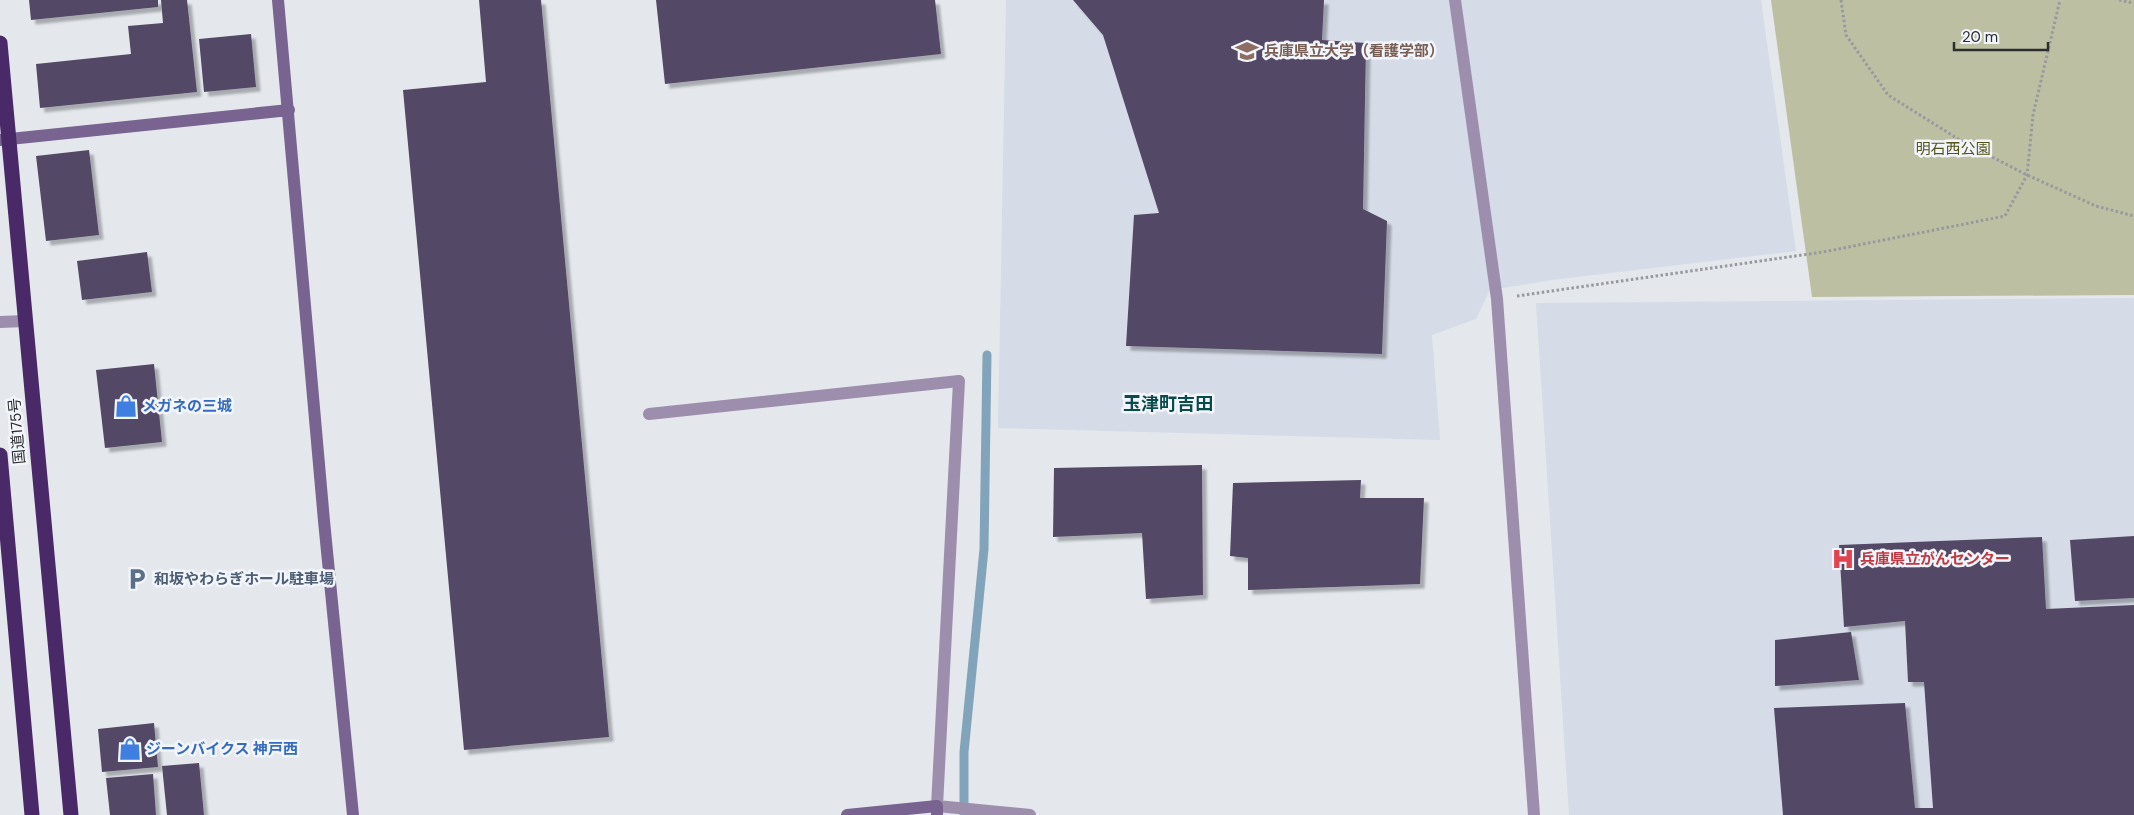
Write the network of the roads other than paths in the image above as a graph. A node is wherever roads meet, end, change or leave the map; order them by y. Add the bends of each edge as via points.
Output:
1 (278, 0) edge
2 (1454, 0) edge
3 (0, 43) edge
4 (289, 110) junction
5 (4, 139) edge
6 (25, 321) junction
7 (0, 322) edge
8 (649, 414) dead end
9 (0, 455) edge
10 (937, 811) edge
11 (32, 815) edge
12 (71, 815) edge
13 (353, 815) edge
14 (847, 815) edge
15 (1030, 815) edge
16 (1534, 815) edge

1 - 4 street
2 - 16 street via 1497,299
3 - 5 highway, 国道175号
4 - 5 street
4 - 13 street
5 - 6 highway, 国道175号
6 - 7 street
6 - 12 highway, 国道175号
8 - 10 street via 960,381
9 - 11 highway, 国道175号
10 - 14 street
10 - 15 street

